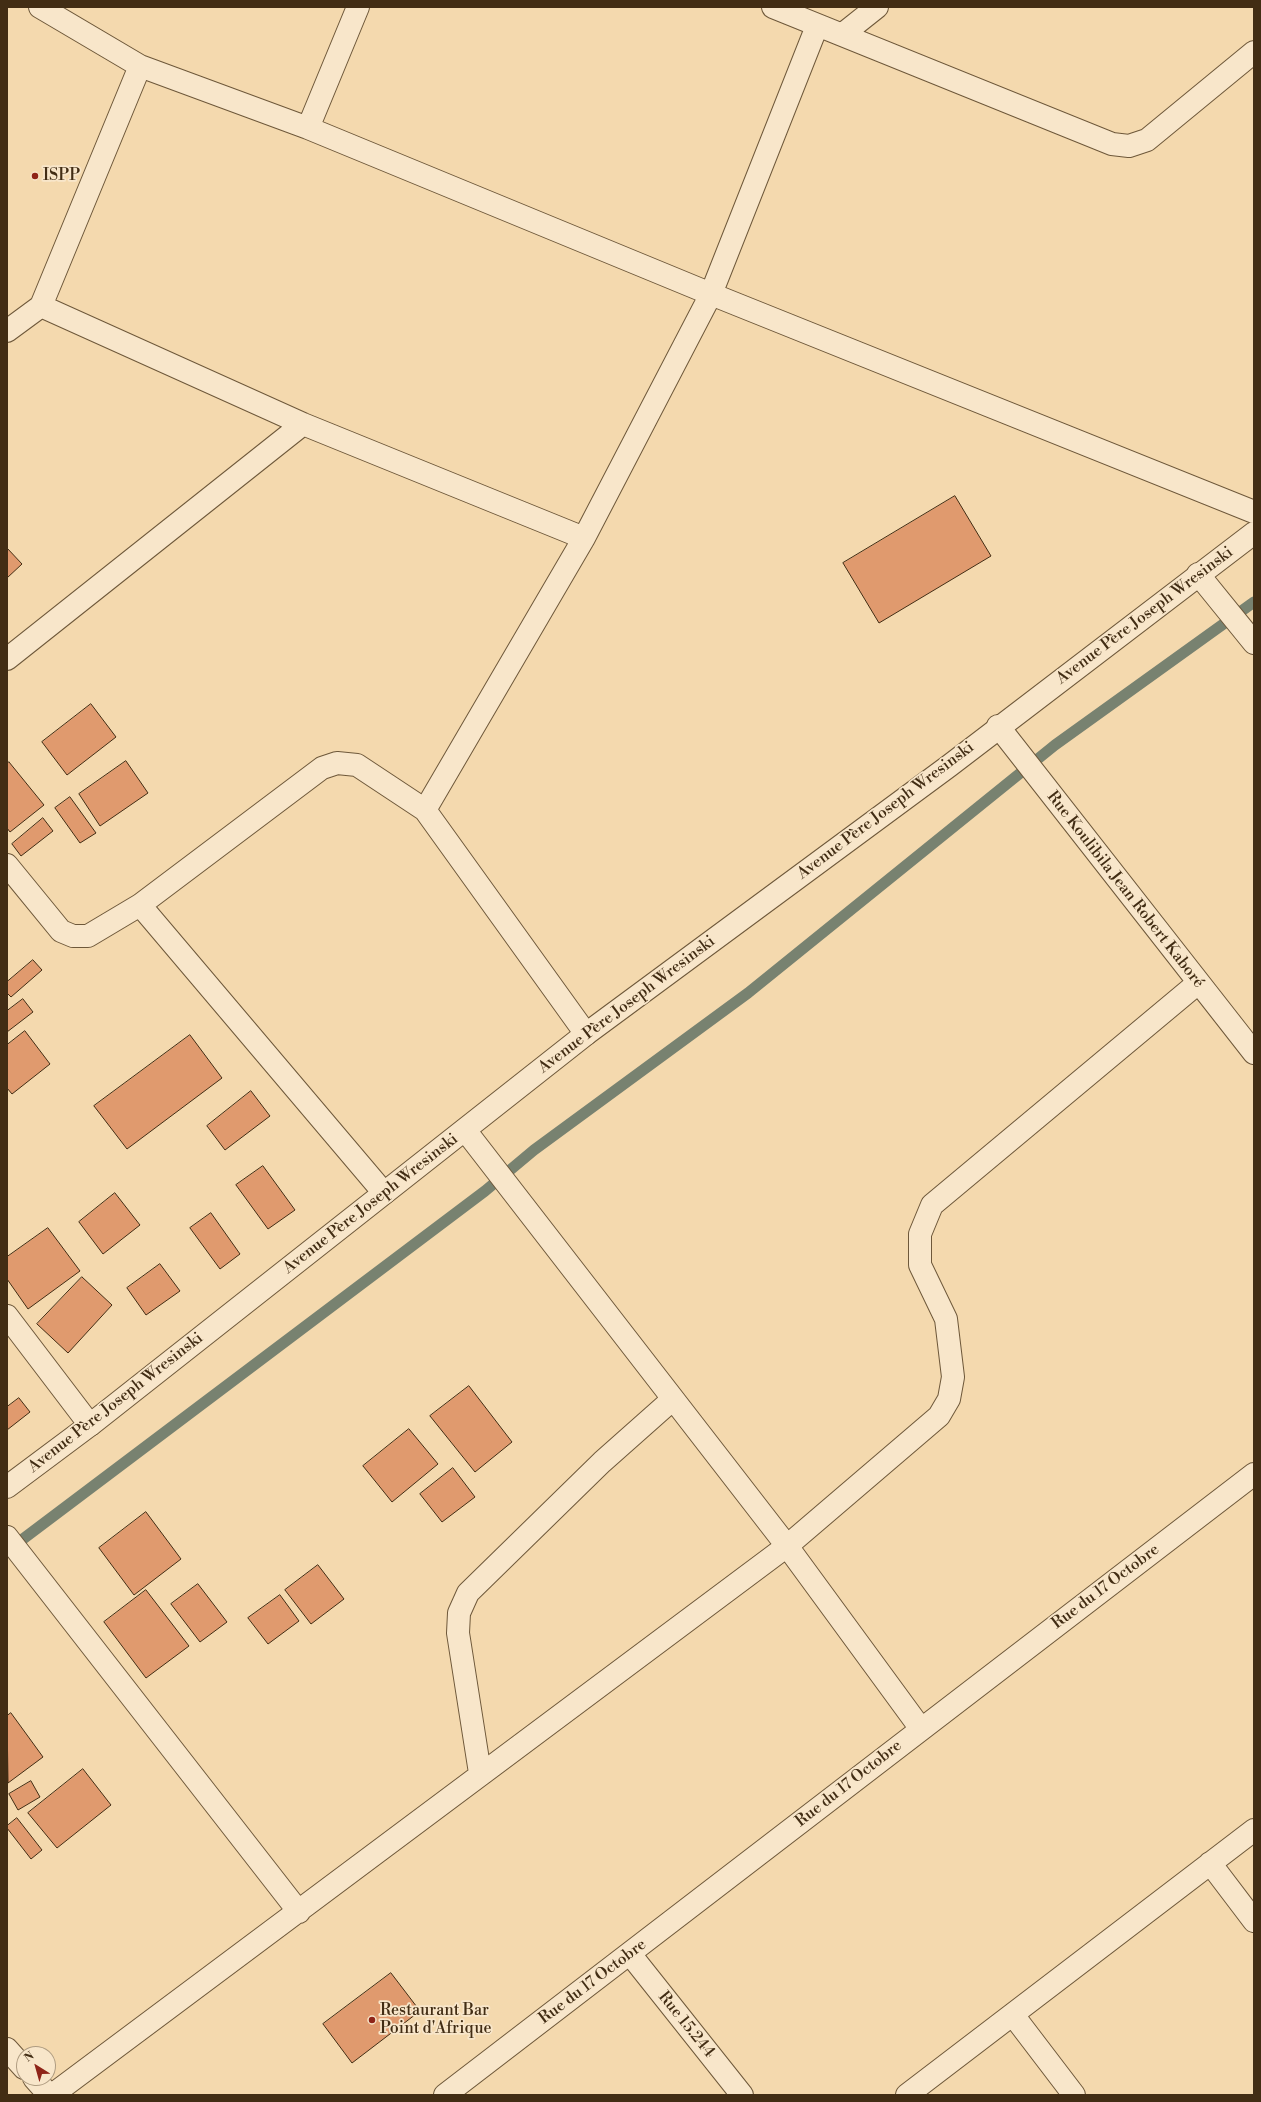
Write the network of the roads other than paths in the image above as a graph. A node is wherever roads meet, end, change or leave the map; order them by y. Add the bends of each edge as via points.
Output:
1 (40, 7) edge
2 (358, 7) edge
3 (773, 7) edge
4 (877, 7) edge
5 (817, 26) junction
6 (843, 34) junction
7 (1254, 52) edge
8 (140, 66) junction
9 (308, 128) junction
10 (711, 294) junction
11 (41, 306) junction
12 (7, 331) edge
13 (304, 424) junction
14 (1254, 512) edge
15 (1254, 533) edge
16 (584, 538) junction
17 (1198, 574) junction
18 (1249, 636) edge
19 (7, 659) edge
20 (998, 726) junction
21 (425, 810) junction
22 (7, 865) edge
23 (140, 905) junction
24 (1198, 983) junction
25 (586, 1034) junction
26 (1254, 1053) edge
27 (465, 1130) junction
28 (384, 1193) junction
29 (7, 1316) edge
30 (672, 1399) junction
31 (90, 1425) junction
32 (1254, 1474) edge
33 (7, 1487) edge
34 (7, 1537) edge
35 (787, 1546) junction
36 (921, 1729) junction
37 (480, 1774) junction
38 (1254, 1830) edge
39 (1210, 1863) junction
40 (299, 1912) junction
41 (1254, 1921) edge
42 (630, 1954) junction
43 (1013, 2015) junction
44 (7, 2050) edge
45 (16, 2060) edge
46 (42, 2086) edge
47 (51, 2095) edge
48 (445, 2095) edge
49 (742, 2095) edge
50 (907, 2095) edge
51 (1074, 2095) edge

1 - 8 street
2 - 9 street
3 - 5 street
4 - 6 street
5 - 6 street
5 - 10 street
6 - 7 street via 1112,144 1129,146 1146,140
8 - 9 street
8 - 11 street
9 - 10 street
10 - 14 street
10 - 16 street
11 - 12 street
11 - 13 street
13 - 16 street
13 - 19 street
15 - 17 street, Avenue Père Joseph Wresinski
16 - 21 street
17 - 18 street
17 - 20 street, Avenue Père Joseph Wresinski via 1156,609
20 - 24 street, Rue Koulibila Jean Robert Kaboré
20 - 25 street, Avenue Père Joseph Wresinski
21 - 23 street via 357,765 337,763 322,768
21 - 25 street
22 - 23 street via 61,931 73,936 88,936
23 - 28 street
24 - 26 street, Rue Koulibila Jean Robert Kaboré
24 - 35 street via 932,1205 920,1234 920,1265 946,1319 953,1377 949,1399 939,1416
25 - 27 street, Avenue Père Joseph Wresinski
27 - 28 street, Avenue Père Joseph Wresinski
27 - 30 street
28 - 31 street, Avenue Père Joseph Wresinski
29 - 31 street
30 - 35 street
30 - 37 street via 602,1462 468,1593 459,1613 458,1633
31 - 33 street, Avenue Père Joseph Wresinski
32 - 36 street, Rue du 17 Octobre
34 - 40 street
35 - 36 street
35 - 37 street
36 - 42 street, Rue du 17 Octobre
37 - 40 street
38 - 39 street
39 - 41 street
39 - 43 street
40 - 47 street
42 - 48 street, Rue du 17 Octobre
42 - 49 street, Rue 15.244
43 - 50 street
43 - 51 street
44 - 45 street
46 - 47 street

